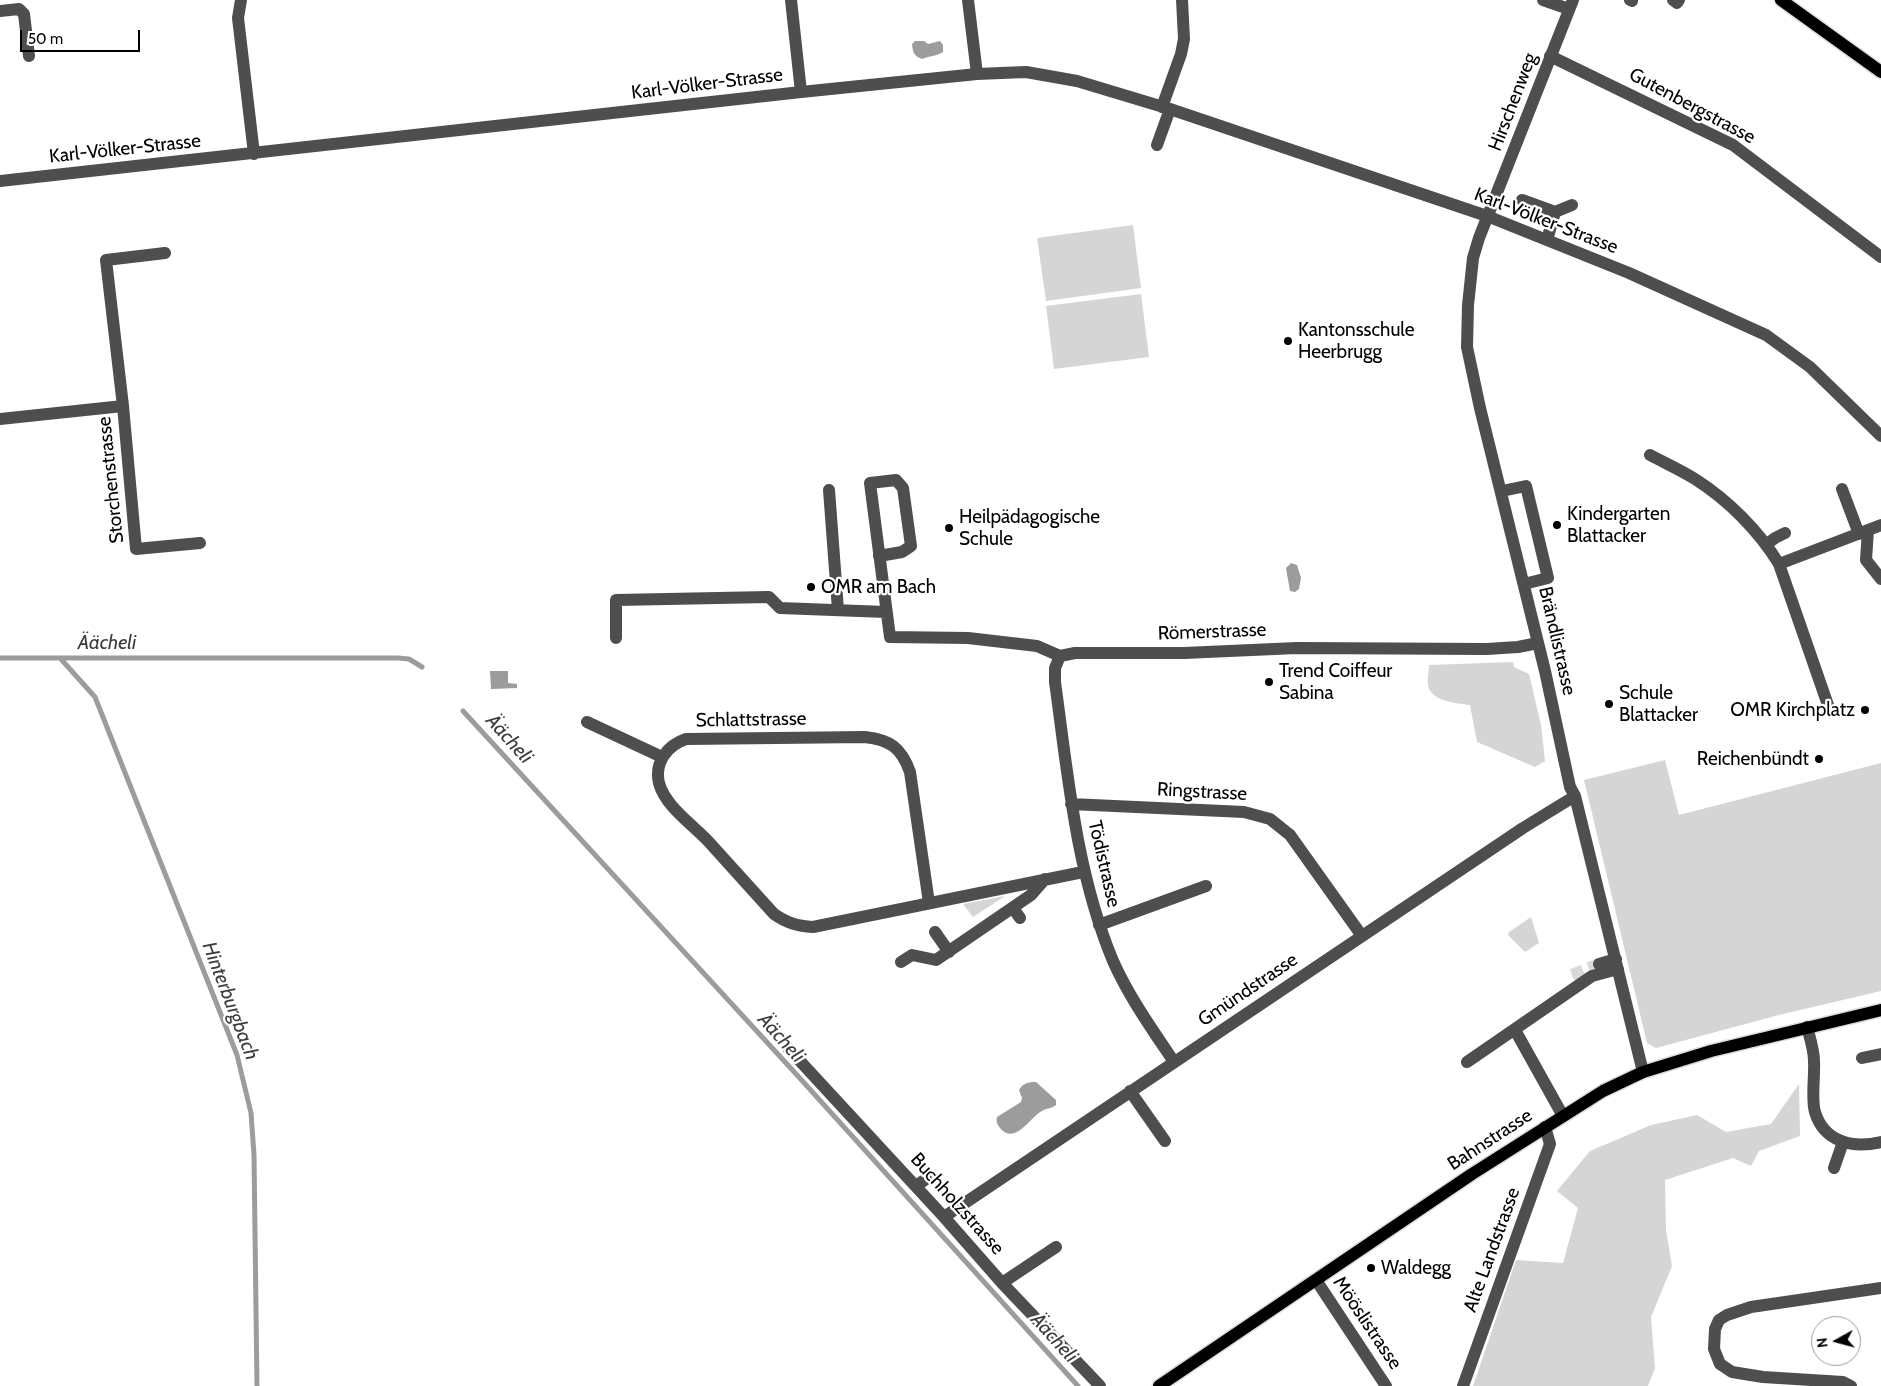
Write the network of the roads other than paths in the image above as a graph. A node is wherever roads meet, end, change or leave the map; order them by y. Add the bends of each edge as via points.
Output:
1 (241, 0) edge
2 (791, 0) edge
3 (968, 0) edge
4 (1182, 0) edge
5 (1543, 0) edge
6 (1673, 0) edge
7 (1679, 0) edge
8 (1781, 0) edge
9 (1571, 4) edge
10 (0, 11) edge
11 (28, 56) dead end
12 (1550, 56) junction
13 (1881, 72) edge
14 (976, 74) junction
15 (801, 92) junction
16 (1166, 108) junction
17 (1157, 144) dead end
18 (254, 154) junction
19 (0, 182) edge
20 (1522, 200) dead end
21 (1572, 206) dead end
22 (1555, 212) junction
23 (1487, 216) junction
24 (1547, 240) junction
25 (165, 253) dead end
26 (1881, 257) edge
27 (123, 406) junction
28 (0, 419) edge
29 (1881, 436) edge
30 (1650, 455) dead end
31 (1842, 489) dead end
32 (829, 490) dead end
33 (1502, 492) junction
34 (1881, 525) edge
35 (1864, 532) junction
36 (1785, 533) dead end
37 (200, 544) dead end
38 (1767, 544) junction
39 (879, 556) junction
40 (1779, 564) junction
41 (1881, 580) edge
42 (1524, 584) junction
43 (838, 610) junction
44 (886, 612) junction
45 (616, 638) dead end
46 (1538, 643) junction
47 (1060, 656) junction
48 (1829, 708) dead end
49 (587, 722) dead end
50 (662, 757) junction
51 (1575, 796) junction
52 (1071, 804) junction
53 (1083, 872) junction
54 (1045, 879) junction
55 (1206, 886) dead end
56 (929, 903) junction
57 (1099, 925) junction
58 (935, 932) dead end
59 (1362, 936) junction
60 (956, 951) junction
61 (900, 962) dead end
62 (1599, 964) tunnel mouth
63 (1617, 964) junction
64 (1881, 1010) edge
65 (1620, 1022) dead end
66 (1632, 1027) junction
67 (1807, 1027) junction
68 (1515, 1030) junction
69 (787, 1047) dead end
70 (1881, 1055) edge
71 (1862, 1058) dead end
72 (1174, 1062) junction
73 (1467, 1062) dead end
74 (1643, 1072) junction
75 (1130, 1091) junction
76 (1563, 1116) junction
77 (1545, 1127) junction
78 (1165, 1141) dead end
79 (1843, 1142) junction
80 (1881, 1142) edge
81 (1834, 1168) dead end
82 (944, 1217) junction
83 (1056, 1247) dead end
84 (1316, 1280) junction
85 (1002, 1283) junction
86 (1881, 1288) edge
87 (1100, 1386) edge
88 (1159, 1386) edge
89 (1386, 1386) edge
90 (1463, 1386) edge
91 (1851, 1386) edge

1 - 18 street via 238,18
2 - 15 street
3 - 14 street
4 - 16 street via 1184,39
5 - 9 street
6 - 7 street via 1677,3
8 - 13 main road
9 - 12 street, Hirschenweg
10 - 11 street via 18,9 24,14
12 - 23 street, Hirschenweg
12 - 26 street, Gutenbergstrasse via 1733,145
14 - 15 street, Karl-Völker-Strasse
14 - 16 street, Karl-Völker-Strasse via 1026,72 1078,81
15 - 18 street, Karl-Völker-Strasse
16 - 17 street
16 - 23 street, Karl-Völker-Strasse
18 - 19 street, Karl-Völker-Strasse
20 - 22 street
21 - 22 street
22 - 24 street
23 - 24 street, Karl-Völker-Strasse
23 - 33 street, Brändlistrasse via 1473,258 1467,347
24 - 29 street, Karl-Völker-Strasse via 1766,334 1810,368
25 - 27 street via 106,260
27 - 28 street, Storchenstrasse
27 - 37 street, Storchenstrasse via 136,550
30 - 38 street via 1694,478 1724,500
31 - 35 street
32 - 43 street
33 - 42 street, Brändlistrasse
33 - 42 street via 1526,486 1548,578
34 - 35 street
35 - 40 street
35 - 41 street via 1866,560
36 - 38 street
38 - 40 street
39 - 39 street via 870,482 896,480 906,485 911,546 902,552
39 - 44 street
40 - 48 street
42 - 46 street, Brändlistrasse
43 - 44 street
43 - 45 street via 780,608 769,597 616,600
44 - 47 street via 890,637 968,638 1037,646
46 - 47 street, Römerstrasse via 1487,649 1297,648
46 - 51 street, Brändlistrasse via 1570,787
47 - 52 street, Tödistrasse via 1055,668 1055,682
49 - 50 street
50 - 56 street via 659,781 668,801 786,923 812,927
50 - 56 street, Schlattstrasse via 676,743 686,739 865,737 886,741 902,753 910,772
51 - 59 street, Gmündstrasse
51 - 63 street, Brändlistrasse
52 - 53 street, Tödistrasse
52 - 59 street, Ringstrasse via 1244,812 1270,819 1290,835
53 - 54 street
53 - 57 street, Tödistrasse
54 - 56 street
54 - 60 street via 1017,913
55 - 57 street
57 - 72 street, Tödistrasse via 1131,997
58 - 60 street
59 - 72 street, Gmündstrasse
60 - 61 street via 936,960 909,950
62 - 63 street
63 - 66 street, Brändlistrasse
63 - 68 street via 1592,976
64 - 67 main road, Bahnstrasse
65 - 66 street
66 - 74 street, Brändlistrasse
67 - 74 main road, Bahnstrasse
67 - 79 street via 1814,1059 1814,1110 1821,1126
68 - 73 street
68 - 76 street
69 - 82 street, Buchholzstrasse via 921,1183
70 - 71 street
72 - 75 street, Gmündstrasse
74 - 76 main road, Bahnstrasse via 1602,1091
75 - 78 street
75 - 82 street, Gmündstrasse
76 - 77 main road, Bahnstrasse
77 - 84 main road, Bahnstrasse
77 - 90 street, Alte Landstrasse via 1550,1144
79 - 80 street via 1856,1146
79 - 81 street
82 - 85 street, Buchholzstrasse
83 - 85 street
84 - 88 main road, Bahnstrasse
84 - 89 street, Mööslistrasse
85 - 87 street, Buchholzstrasse
86 - 91 street via 1751,1307 1727,1315 1719,1320 1715,1329 1714,1349 1720,1364 1732,1372 1843,1382

